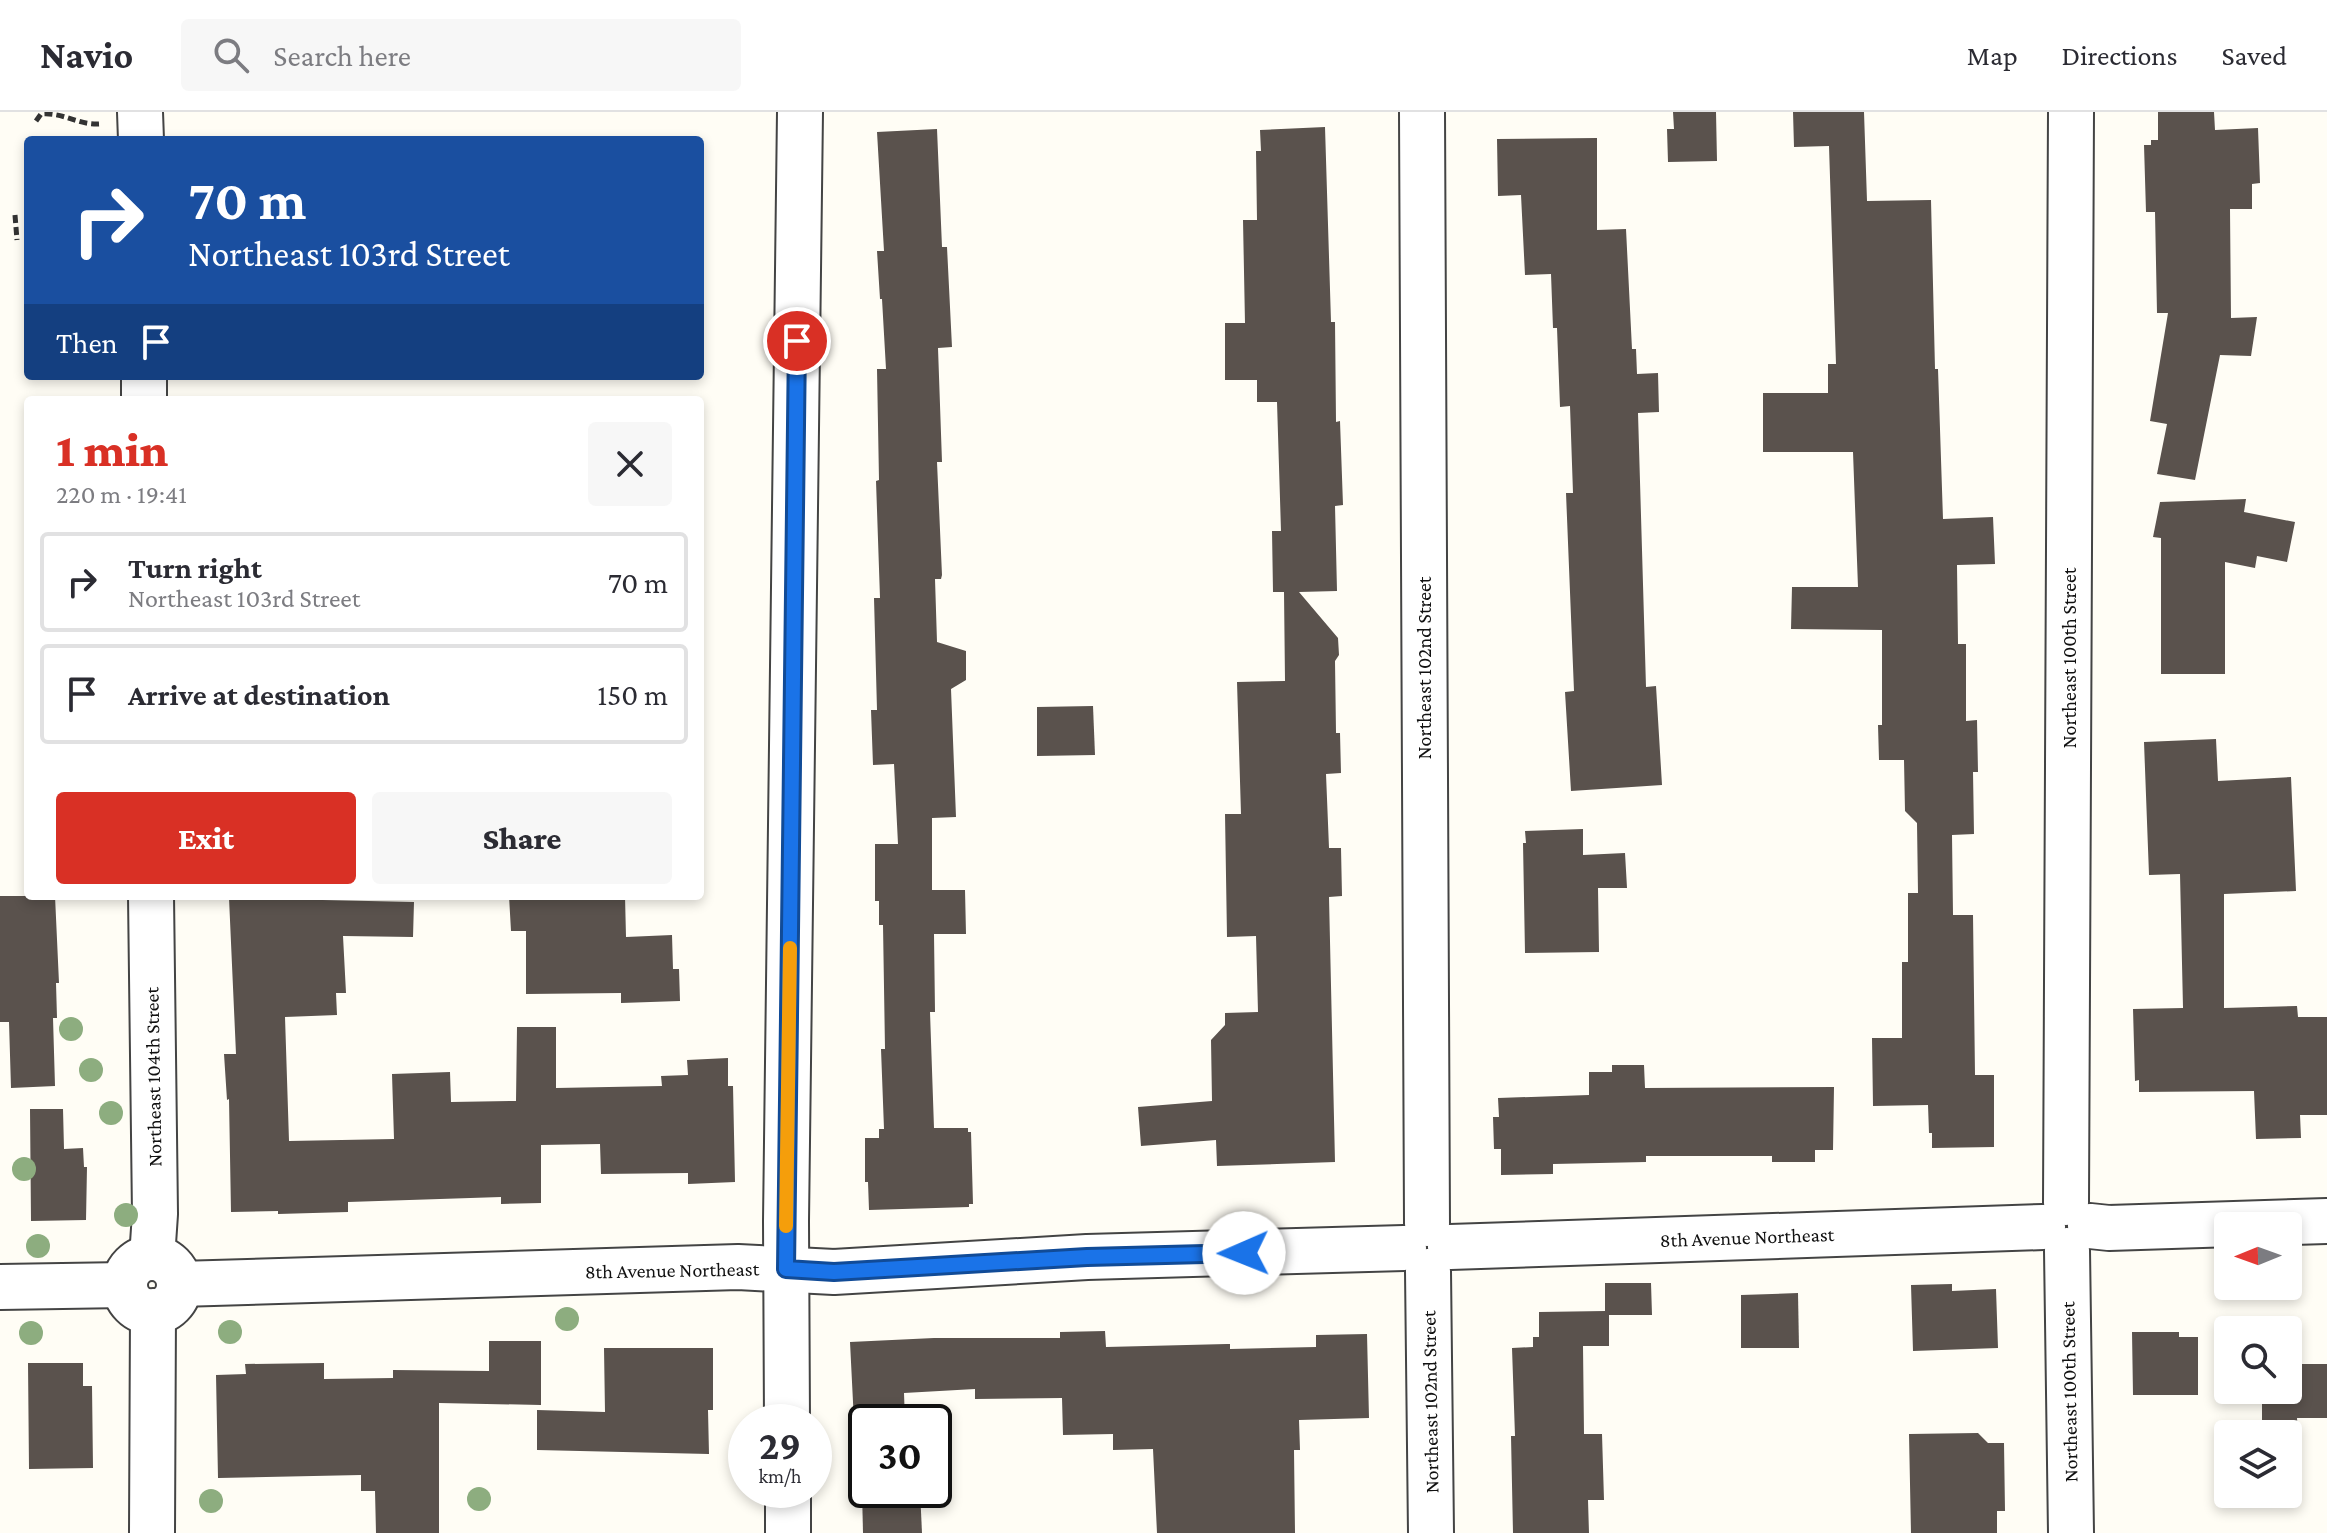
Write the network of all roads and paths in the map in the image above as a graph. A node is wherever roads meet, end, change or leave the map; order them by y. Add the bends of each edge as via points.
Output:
1 (140, 112) edge
2 (800, 112) edge
3 (1422, 112) edge
4 (2071, 112) edge
5 (36, 121) dead end
6 (97, 125) dead end
7 (141, 136) edge
8 (15, 215) dead end
9 (17, 240) dead end
10 (151, 900) edge
11 (2327, 1221) edge
12 (2066, 1227) junction
13 (1427, 1247) junction
14 (786, 1269) junction
15 (152, 1284) junction
16 (0, 1287) edge
17 (787, 1404) edge
18 (788, 1508) edge
19 (152, 1533) edge
20 (788, 1533) edge
21 (1431, 1533) edge
22 (2071, 1533) edge

1 - 7 street
2 - 14 street
3 - 13 street, Northeast 102nd Street
4 - 12 street, Northeast 100th Street
5 - 6 path via 41,114 56,113
8 - 9 path
10 - 15 street, Northeast 104th Street
11 - 12 street, 8th Avenue Northeast
12 - 13 street, 8th Avenue Northeast
12 - 22 street, Northeast 100th Street
13 - 14 street, 8th Avenue Northeast via 1087,1257 834,1272
13 - 21 street, Northeast 102nd Street
14 - 15 street, 8th Avenue Northeast
14 - 17 street
15 - 16 street, 8th Avenue Northeast
15 - 19 street, Northeast 104th Street
18 - 20 street

